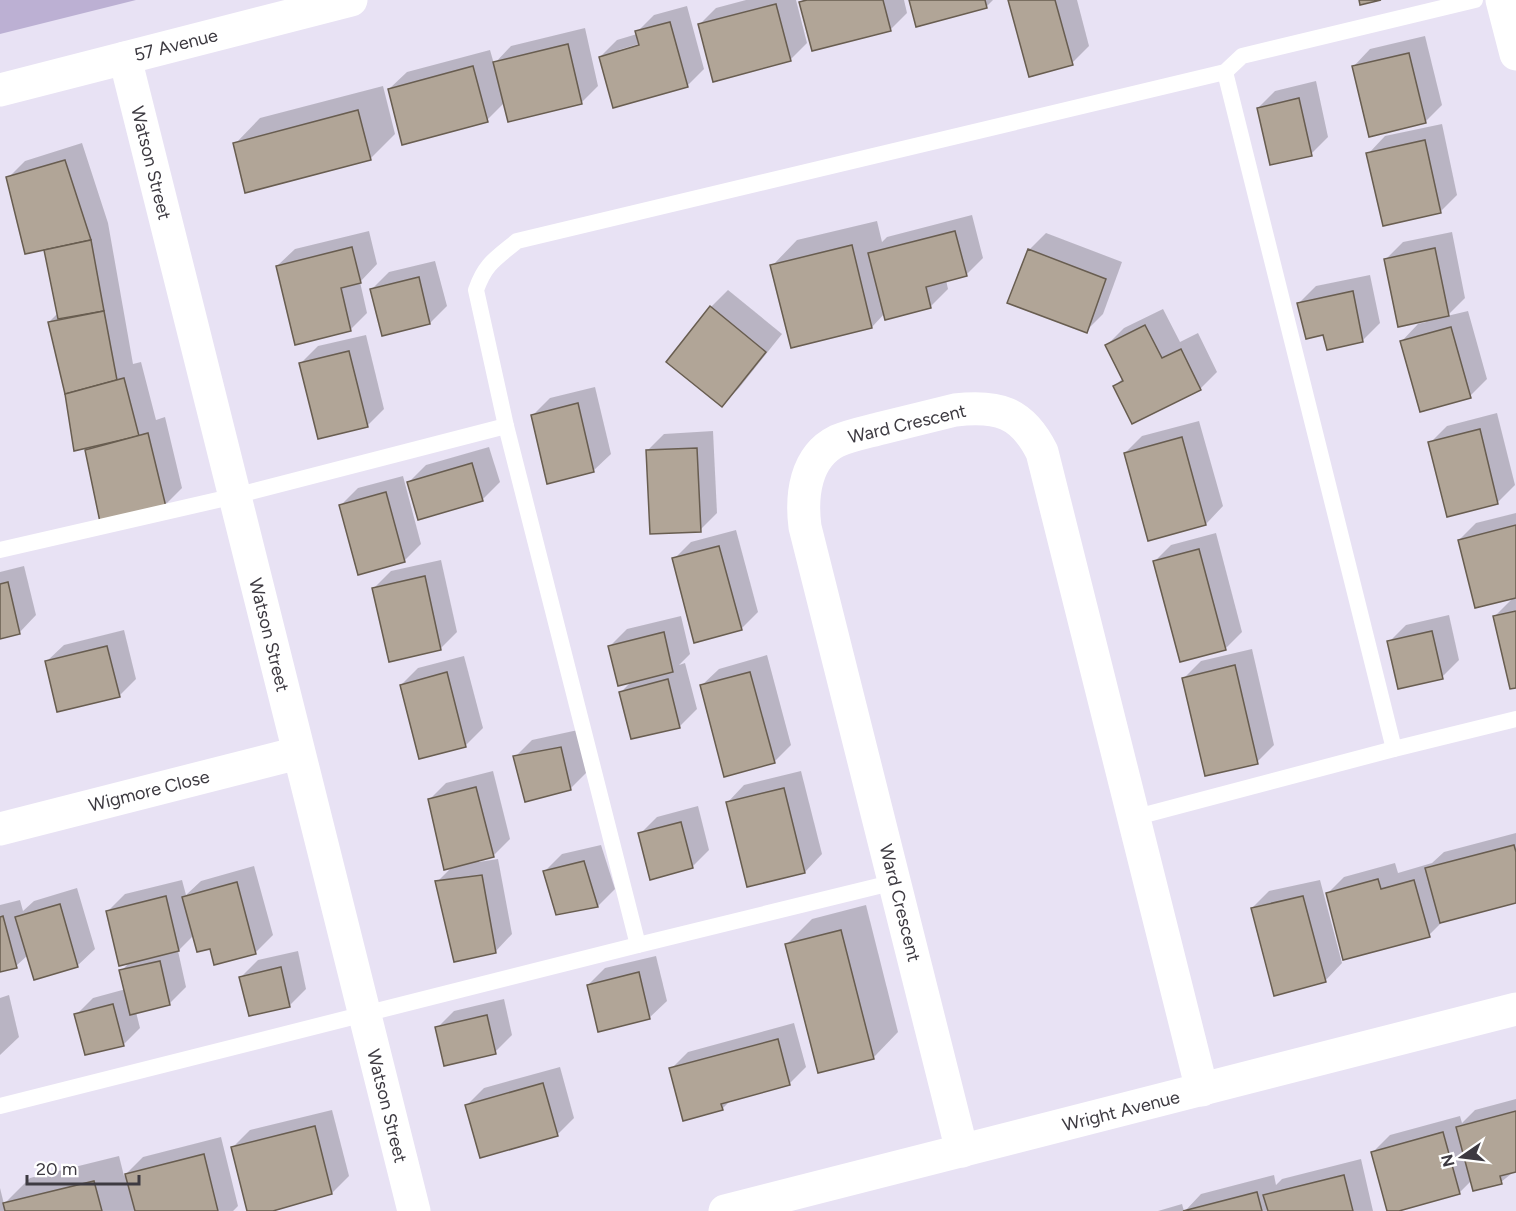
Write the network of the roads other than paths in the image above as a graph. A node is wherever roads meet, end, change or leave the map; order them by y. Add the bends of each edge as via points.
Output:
1 (351, 0) edge
2 (1475, 0) edge
3 (1502, 0) edge
4 (1516, 54) edge
5 (125, 58) junction
6 (1225, 72) junction
7 (0, 90) edge
8 (506, 426) junction
9 (235, 496) junction
10 (0, 549) edge
11 (1516, 719) edge
12 (1394, 749) junction
13 (298, 753) junction
14 (1133, 818) junction
15 (0, 829) edge
16 (895, 882) junction
17 (638, 945) junction
18 (1516, 1009) edge
19 (364, 1014) junction
20 (1202, 1090) junction
21 (0, 1106) edge
22 (962, 1151) junction
23 (414, 1211) edge
24 (725, 1211) edge

1 - 5 street, 57 Avenue
2 - 6 lane via 1242,56
3 - 4 street
5 - 7 street, 57 Avenue
5 - 9 street, Watson Street
6 - 8 lane via 516,241 482,273 476,290
6 - 12 lane
8 - 9 lane
8 - 17 lane
9 - 10 lane
9 - 13 street, Watson Street
11 - 12 lane
12 - 14 lane
13 - 15 street, Wigmore Close
13 - 19 street, Watson Street
14 - 16 street, Ward Crescent via 1042,452 1026,426 1014,416 971,408 852,435 835,442 812,466 805,486 805,527
14 - 20 street, Ward Crescent
16 - 17 lane
16 - 22 street, Ward Crescent
17 - 19 lane
18 - 20 street, Wright Avenue
19 - 21 lane
19 - 23 street, Watson Street
20 - 22 street, Wright Avenue
22 - 24 street, Wright Avenue

